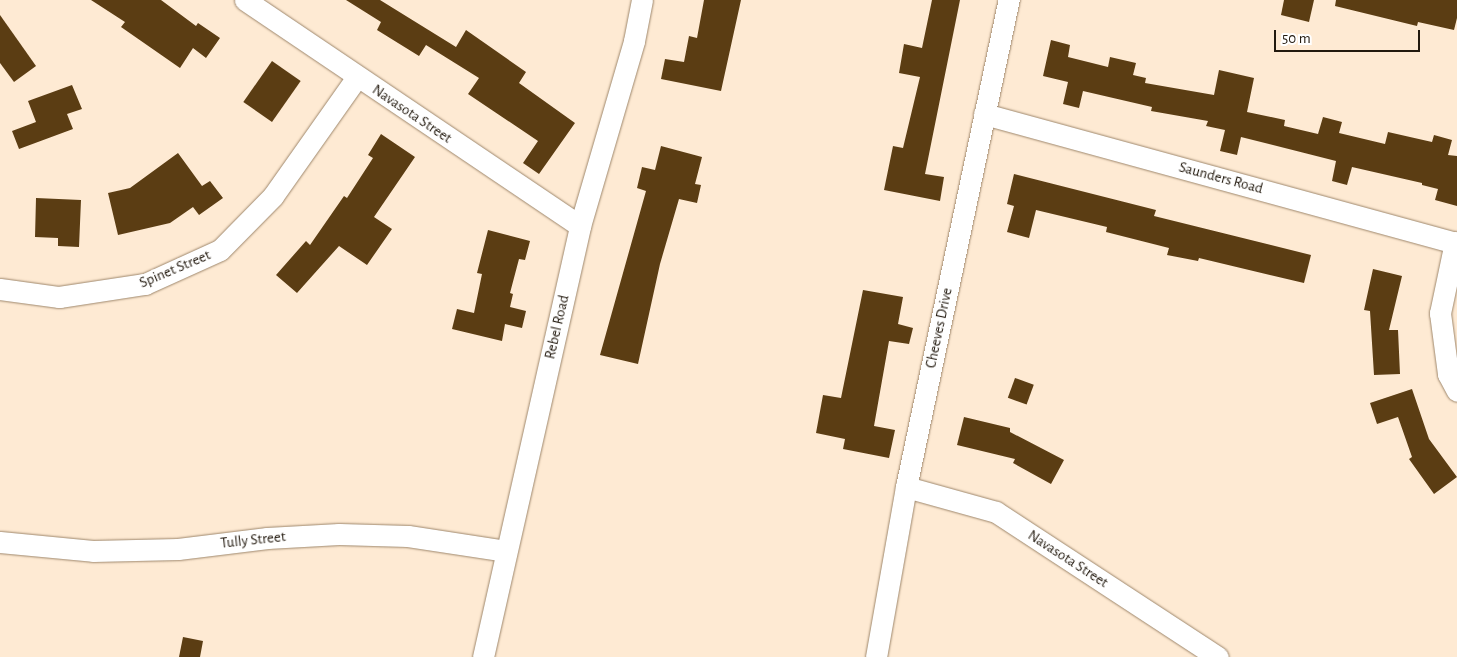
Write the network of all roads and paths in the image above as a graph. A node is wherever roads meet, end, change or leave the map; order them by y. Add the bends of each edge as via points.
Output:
1 (245, 0) edge
2 (642, 0) edge
3 (1009, 0) edge
4 (357, 77) junction
5 (984, 114) junction
6 (580, 226) junction
7 (1456, 242) edge
8 (0, 289) edge
9 (1457, 391) edge
10 (906, 487) junction
11 (0, 542) edge
12 (506, 551) junction
13 (483, 657) edge
14 (876, 657) edge
15 (1218, 657) edge

1 - 4 street, Navasota Street
2 - 6 street, Rebel Road via 634,40
3 - 5 street, Cheeves Drive
4 - 6 street, Navasota Street
4 - 8 street, Spinet Street via 273,196 220,250 146,284 59,297
5 - 7 street, Saunders Road
5 - 10 street, Cheeves Drive
6 - 12 street, Rebel Road
7 - 9 street via 1440,313 1448,374
10 - 14 street, Cheeves Drive
10 - 15 street, Navasota Street via 996,512
11 - 12 street, Tully Street via 93,551 159,549 339,534 408,536
12 - 13 street, Rebel Road

